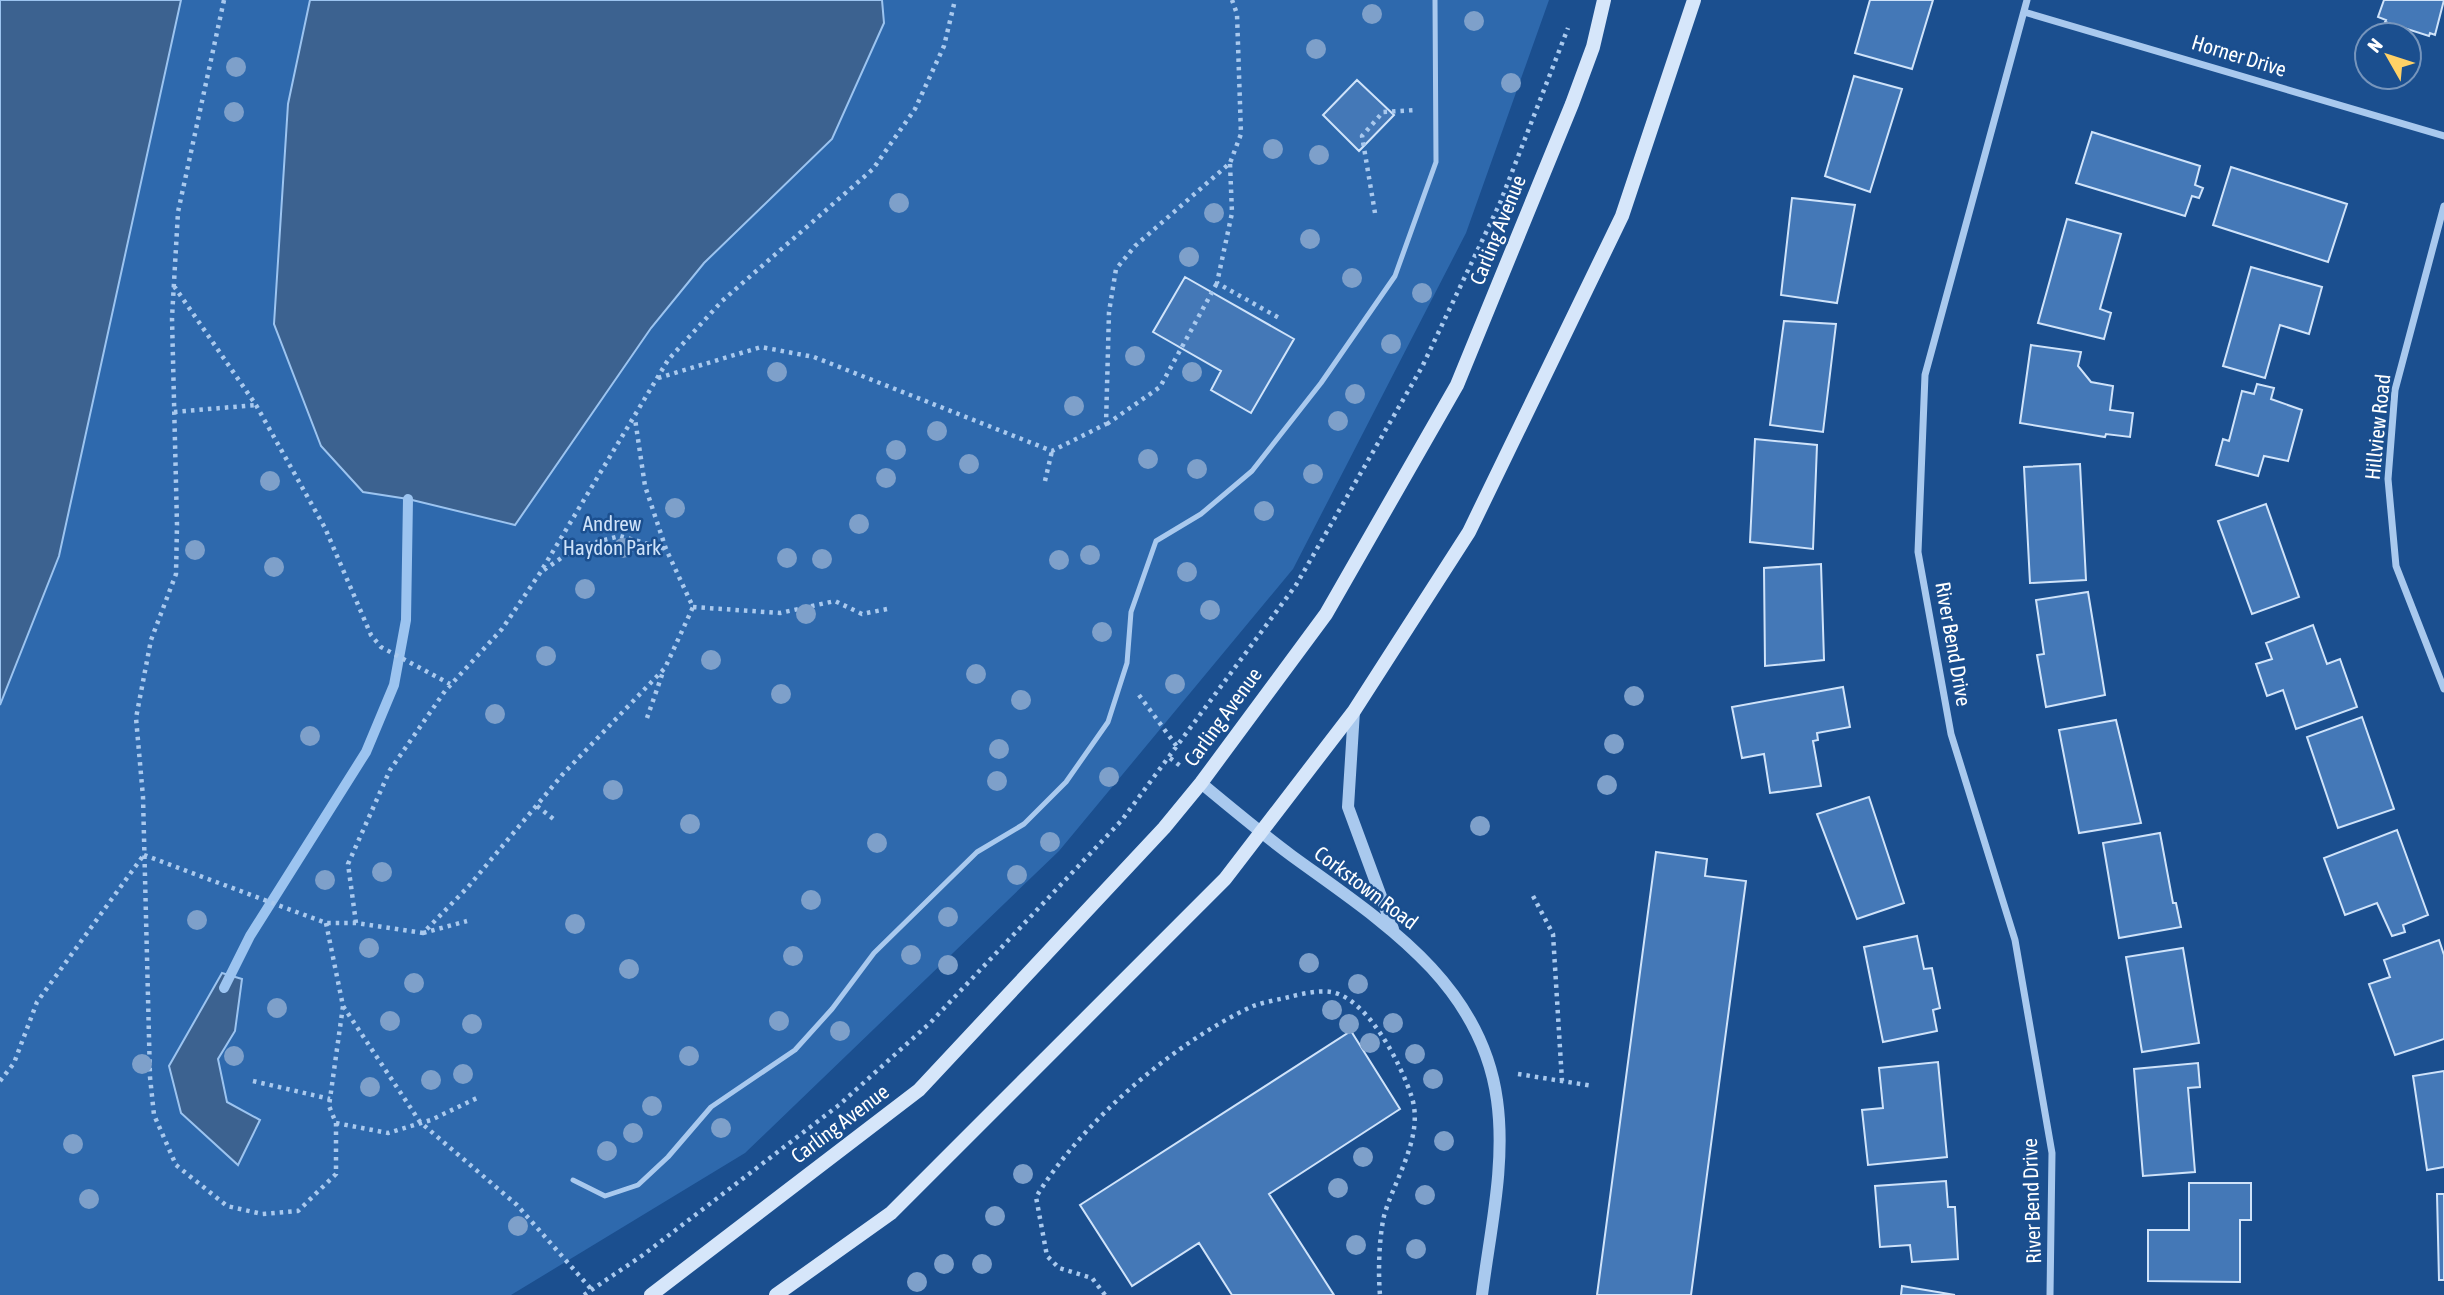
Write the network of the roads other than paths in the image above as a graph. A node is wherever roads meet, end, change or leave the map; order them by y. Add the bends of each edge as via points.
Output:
1 (1435, 0) edge
2 (1605, 0) edge
3 (2027, 0) edge
4 (1694, 2) edge
5 (2024, 12) junction
6 (2444, 136) edge
7 (2444, 206) edge
8 (2444, 690) edge
9 (1354, 711) junction
10 (1201, 783) junction
11 (1263, 833) junction
12 (1394, 929) junction
13 (573, 1180) dead end
14 (651, 1295) edge
15 (776, 1295) edge
16 (1482, 1295) edge
17 (2050, 1295) edge

1 - 13 lane via 1436,162 1395,276 1321,383 1252,471 1201,514 1156,541 1131,612 1124,674 1108,722 1066,782 1024,824 977,852 874,953 795,1050 711,1107 638,1185 605,1196
2 - 10 main road, Carling Avenue via 1572,104 1457,385 1326,614
3 - 5 street, River Bend Drive
4 - 9 main road via 1622,216 1469,532
5 - 6 street, Horner Drive
5 - 17 street, River Bend Drive via 1925,375 1918,552 1951,734 2015,940 2052,1153
7 - 8 street, Hillview Road via 2395,390 2388,479 2396,566
9 - 11 main road
9 - 12 street via 1349,807
10 - 11 street, Corkstown Road
10 - 14 main road, Carling Avenue via 919,1090
11 - 12 street, Corkstown Road
11 - 15 main road via 1225,879 891,1213
12 - 16 street, Corkstown Road via 1459,999 1482,1041 1497,1098 1499,1171

